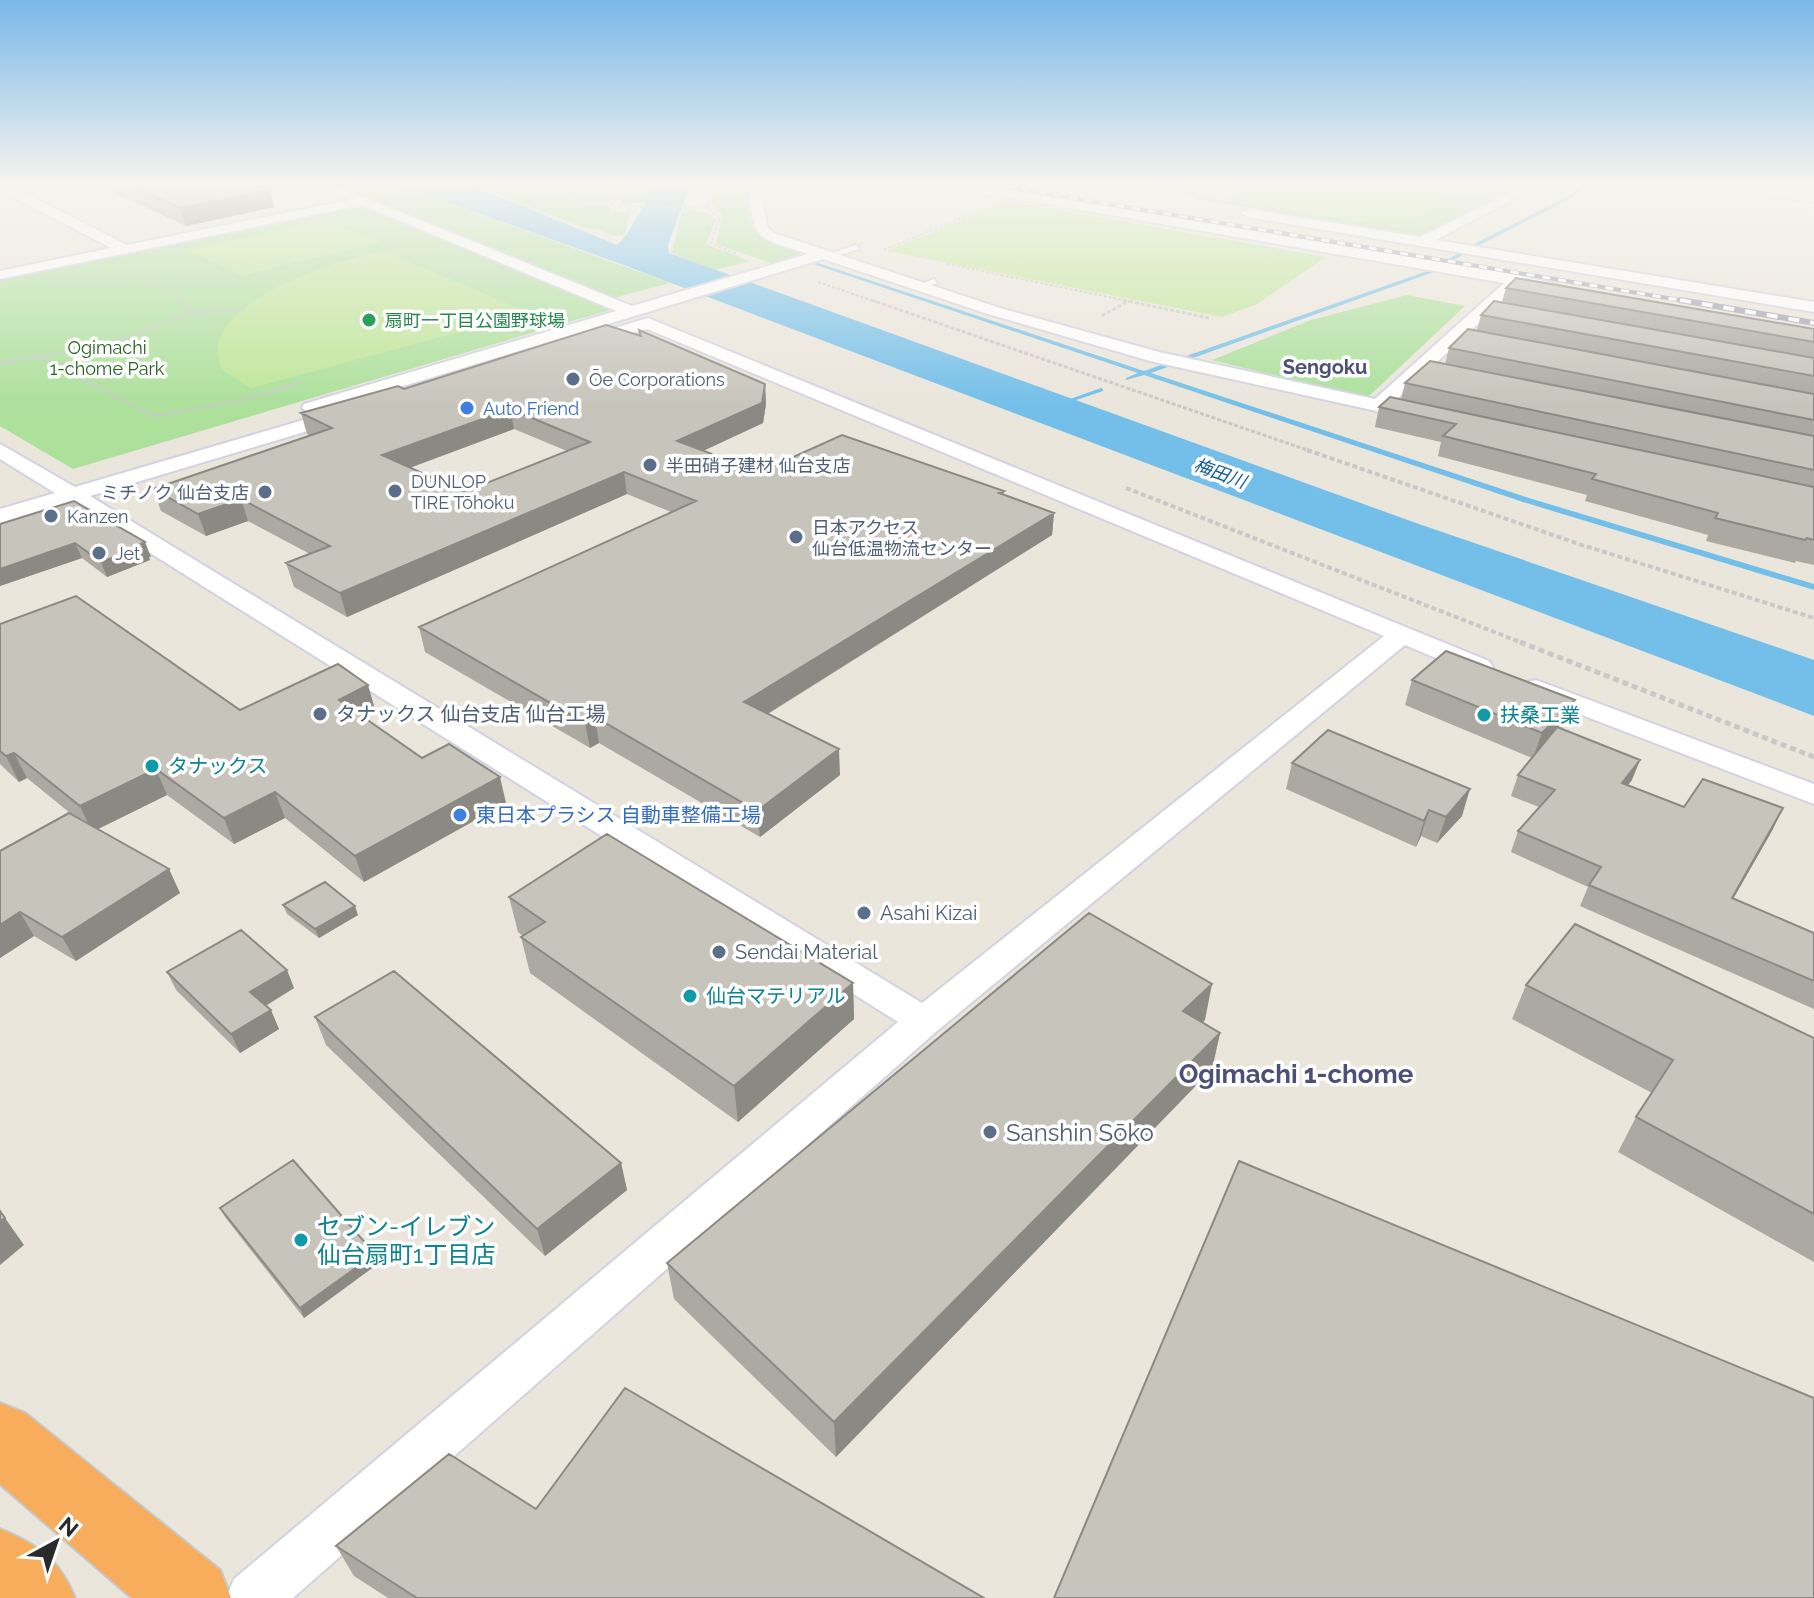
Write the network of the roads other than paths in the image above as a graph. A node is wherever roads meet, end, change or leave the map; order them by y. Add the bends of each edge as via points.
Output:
1 (78, 259) edge
2 (502, 259) edge
3 (812, 259) edge
4 (838, 259) edge
5 (1385, 259) edge
6 (1525, 259) edge
7 (0, 275) edge
8 (1517, 280) junction
9 (1564, 289) edge
10 (1814, 307) edge
11 (629, 311) junction
12 (436, 370) junction
13 (460, 381) junction
14 (1379, 406) junction
15 (1441, 419) edge
16 (0, 450) edge
17 (63, 489) junction
18 (0, 499) edge
19 (0, 516) edge
20 (1400, 636) junction
21 (1814, 795) edge
22 (924, 1021) junction
23 (0, 1438) edge
24 (0, 1567) edge
25 (36, 1598) edge
26 (192, 1598) edge
27 (253, 1598) edge

1 - 7 street
2 - 11 street
3 - 11 street
4 - 14 street via 1156,357
5 - 8 street
6 - 10 street
8 - 9 street
8 - 14 street via 1495,312
11 - 12 street
12 - 13 street
12 - 17 street
13 - 17 street
13 - 20 street via 648,323
14 - 15 street
16 - 17 street
17 - 18 street
17 - 19 street
17 - 22 street
20 - 21 street
20 - 22 street
22 - 27 street
23 - 26 highway
24 - 25 highway

